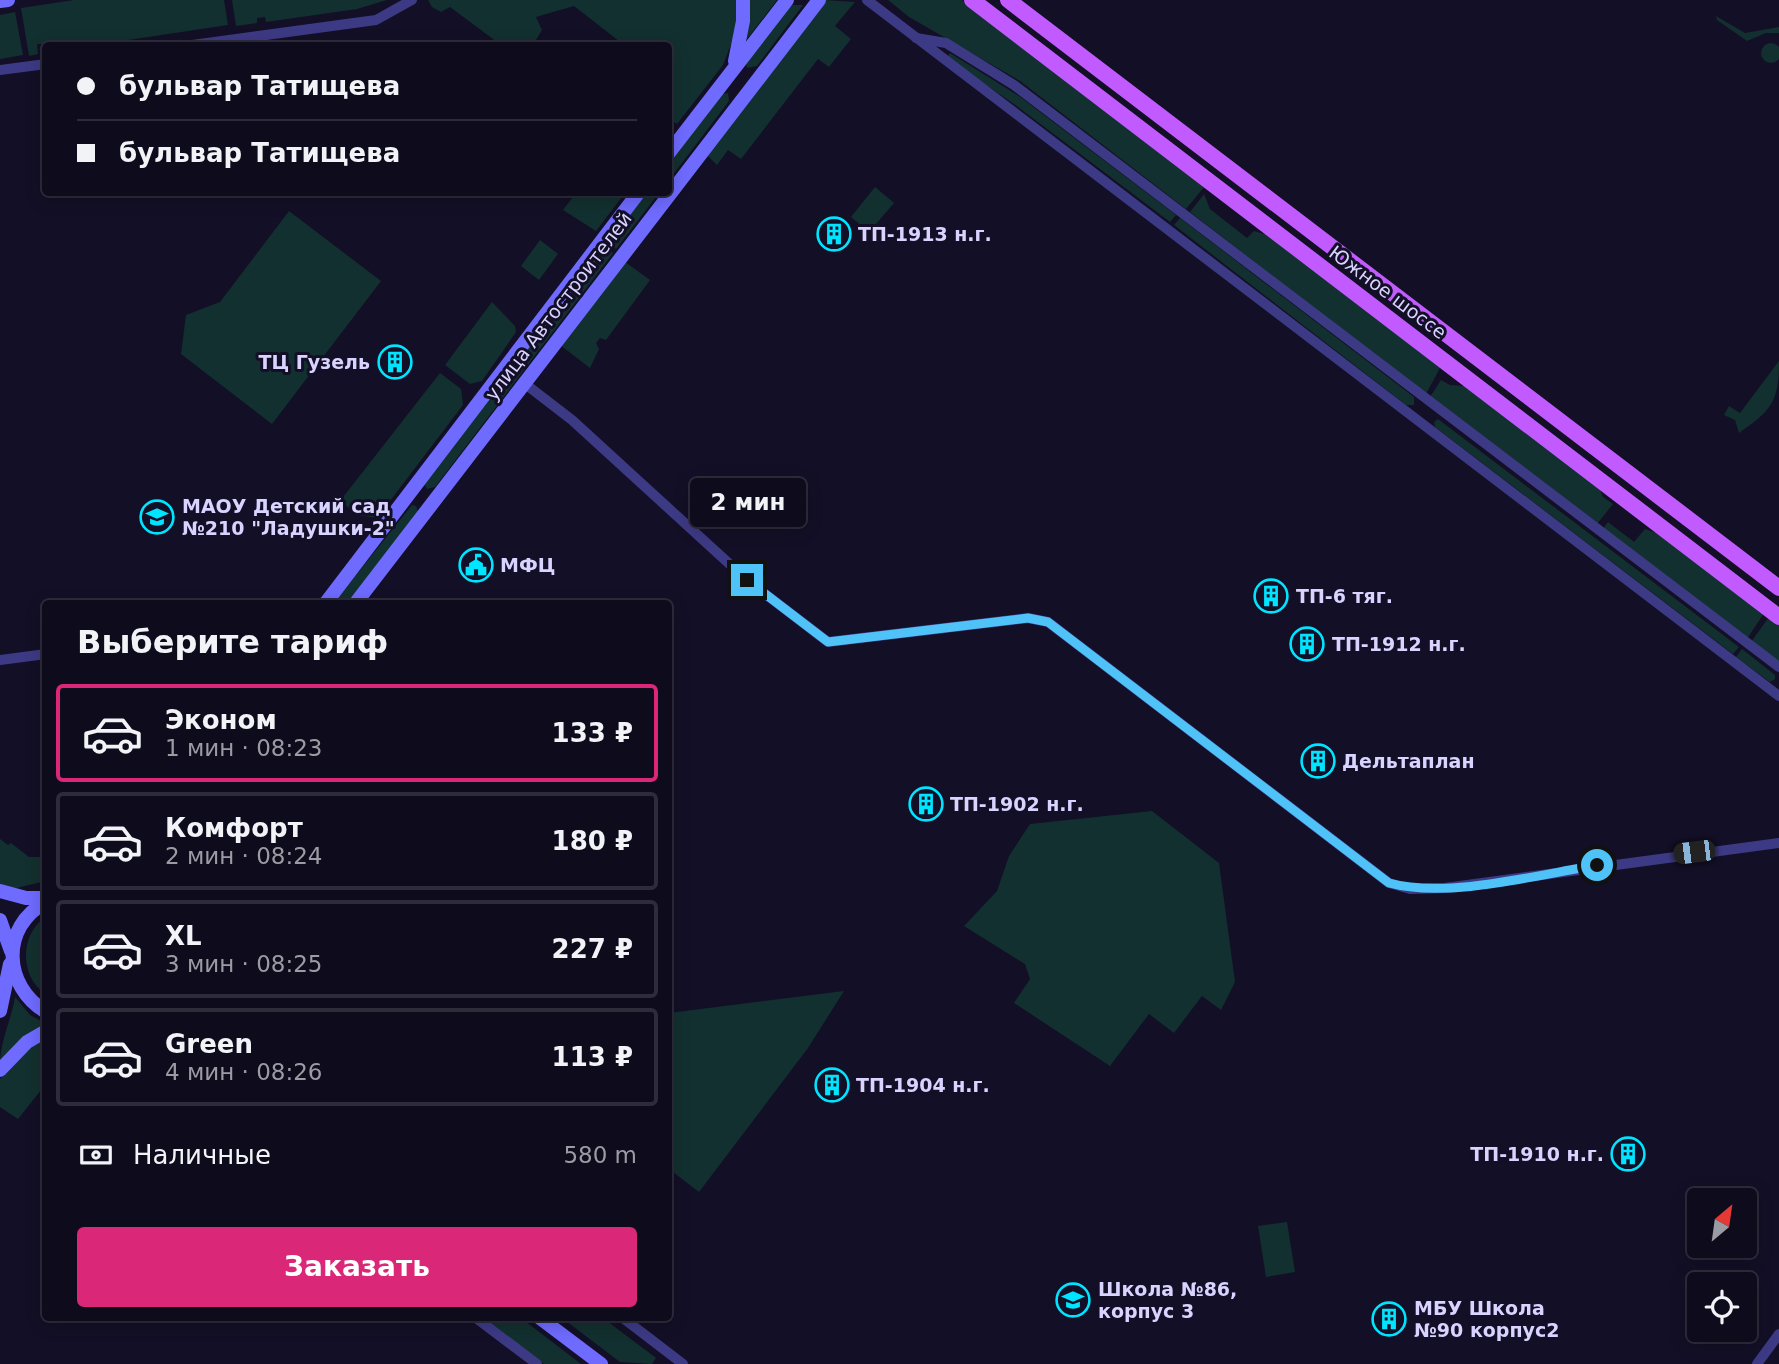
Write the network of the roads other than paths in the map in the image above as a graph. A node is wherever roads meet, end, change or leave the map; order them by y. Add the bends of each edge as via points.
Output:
1 (8, 0) edge
2 (412, 0) edge
3 (743, 0) edge
4 (787, 0) edge
5 (818, 0) edge
6 (867, 0) edge
7 (972, 0) edge
8 (1008, 0) edge
9 (0, 1) edge
10 (915, 38) junction
11 (214, 42) edge
12 (42, 65) edge
13 (0, 70) edge
14 (727, 77) junction
15 (743, 96) junction
16 (672, 149) edge
17 (672, 189) edge
18 (636, 196) edge
19 (667, 196) edge
20 (524, 383) junction
21 (411, 491) junction
22 (430, 506) junction
23 (1779, 588) edge
24 (328, 600) edge
25 (358, 600) edge
26 (1779, 617) edge
27 (42, 655) edge
28 (0, 660) edge
29 (1779, 667) edge
30 (1779, 696) edge
31 (1779, 843) edge
32 (0, 891) edge
33 (42, 900) edge
34 (42, 903) edge
35 (0, 920) edge
36 (11, 954) junction
37 (42, 1009) edge
38 (0, 1011) edge
39 (42, 1033) edge
40 (0, 1070) edge
41 (480, 1321) edge
42 (544, 1321) edge
43 (627, 1321) edge
44 (1779, 1334) edge
45 (537, 1364) edge
46 (600, 1364) edge
47 (683, 1364) edge
48 (1757, 1364) edge

1 - 9 main road
2 - 11 street via 376,20
3 - 14 main road via 741,33
4 - 14 main road
5 - 15 main road, улица Автостроителей
6 - 10 street
7 - 26 main road, Южное шоссе
8 - 23 main road, Южное шоссе
10 - 29 street via 946,43 1014,85
10 - 30 street
12 - 13 street
14 - 15 main road
14 - 16 main road
15 - 17 main road, улица Автостроителей
18 - 21 main road, улица Автостроителей
19 - 20 main road, улица Автостроителей
20 - 22 main road, улица Автостроителей
20 - 31 street via 572,420 747,580 828,642 1028,618 1048,622 1389,883 1445,888
21 - 22 main road
21 - 24 main road, улица Автостроителей
22 - 25 main road, улица Автостроителей
27 - 28 street
32 - 33 main road
34 - 36 main road via 26,917
35 - 36 main road
36 - 37 main road via 21,991
36 - 38 main road
39 - 40 main road
41 - 45 street
42 - 46 main road
43 - 47 street
44 - 48 street

